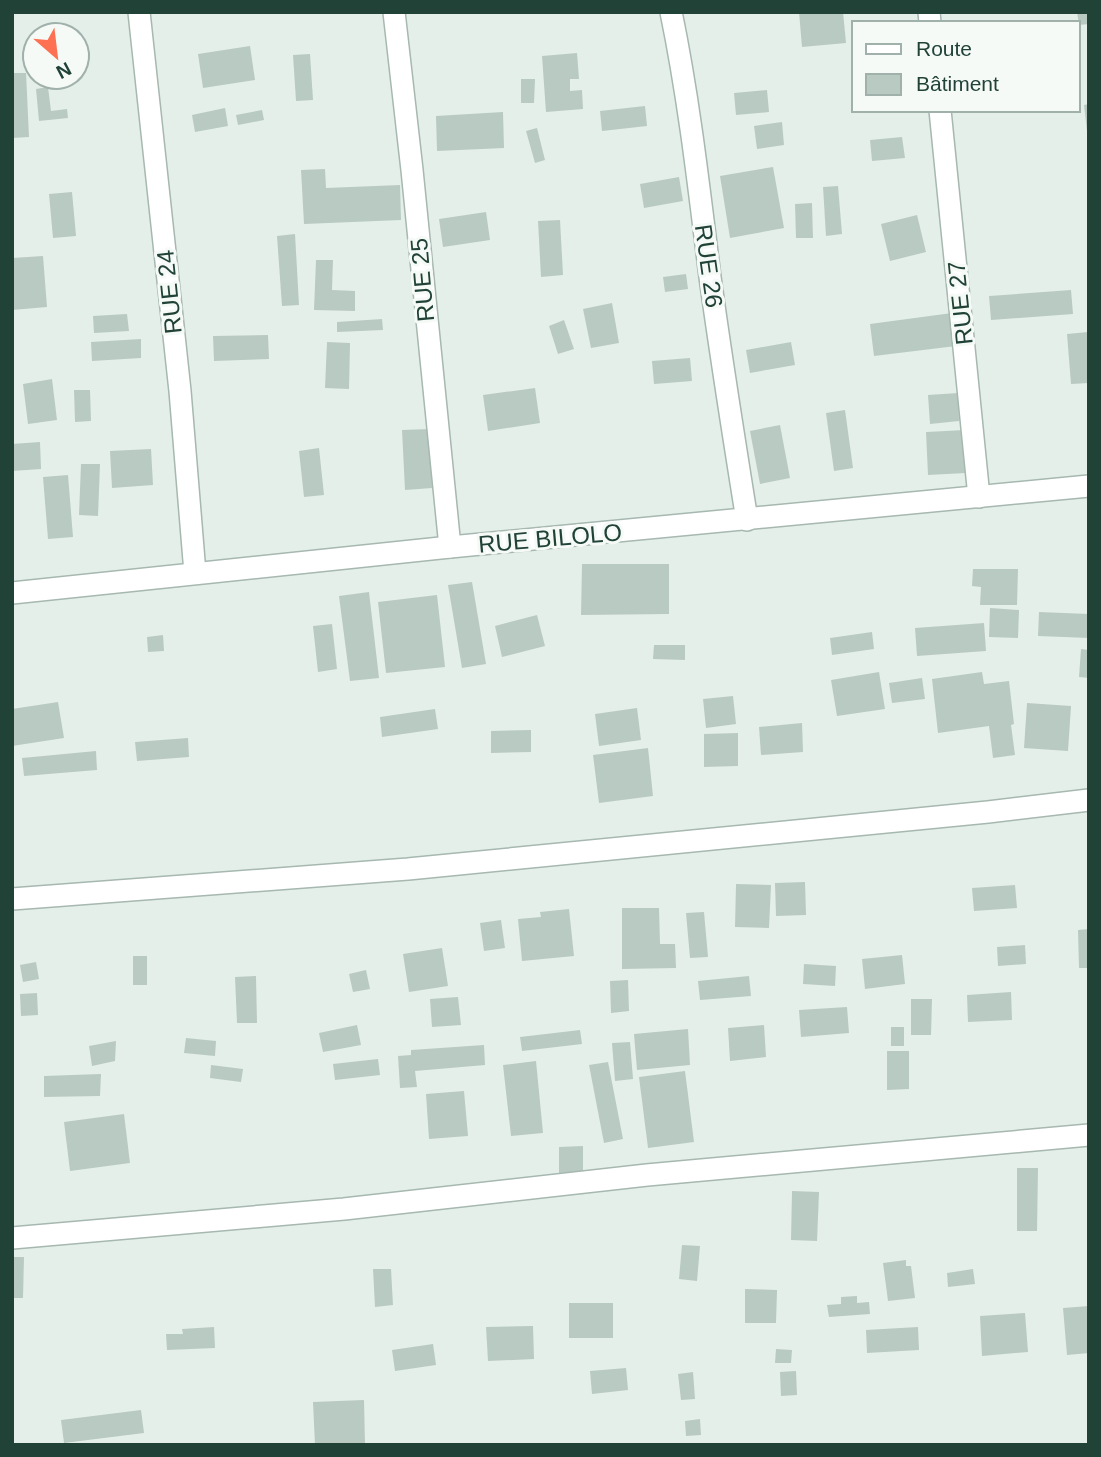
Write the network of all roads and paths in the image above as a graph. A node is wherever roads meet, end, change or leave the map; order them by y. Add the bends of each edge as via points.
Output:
1 (139, 12) edge
2 (394, 12) edge
3 (671, 12) edge
4 (940, 112) edge
5 (1089, 486) edge
6 (979, 497) junction
7 (747, 520) junction
8 (450, 547) junction
9 (195, 573) junction
10 (12, 593) edge
11 (1089, 800) edge
12 (12, 899) edge
13 (1089, 1135) edge
14 (12, 1238) edge

1 - 9 street, RUE 24
2 - 8 street, RUE 25
3 - 7 street, RUE 26
4 - 6 street, RUE 27
5 - 6 street, RUE BILOLO
6 - 7 street, RUE BILOLO
7 - 8 street, RUE BILOLO
8 - 9 street, RUE BILOLO
9 - 10 street, RUE BILOLO
11 - 12 street via 408,869
13 - 14 street

